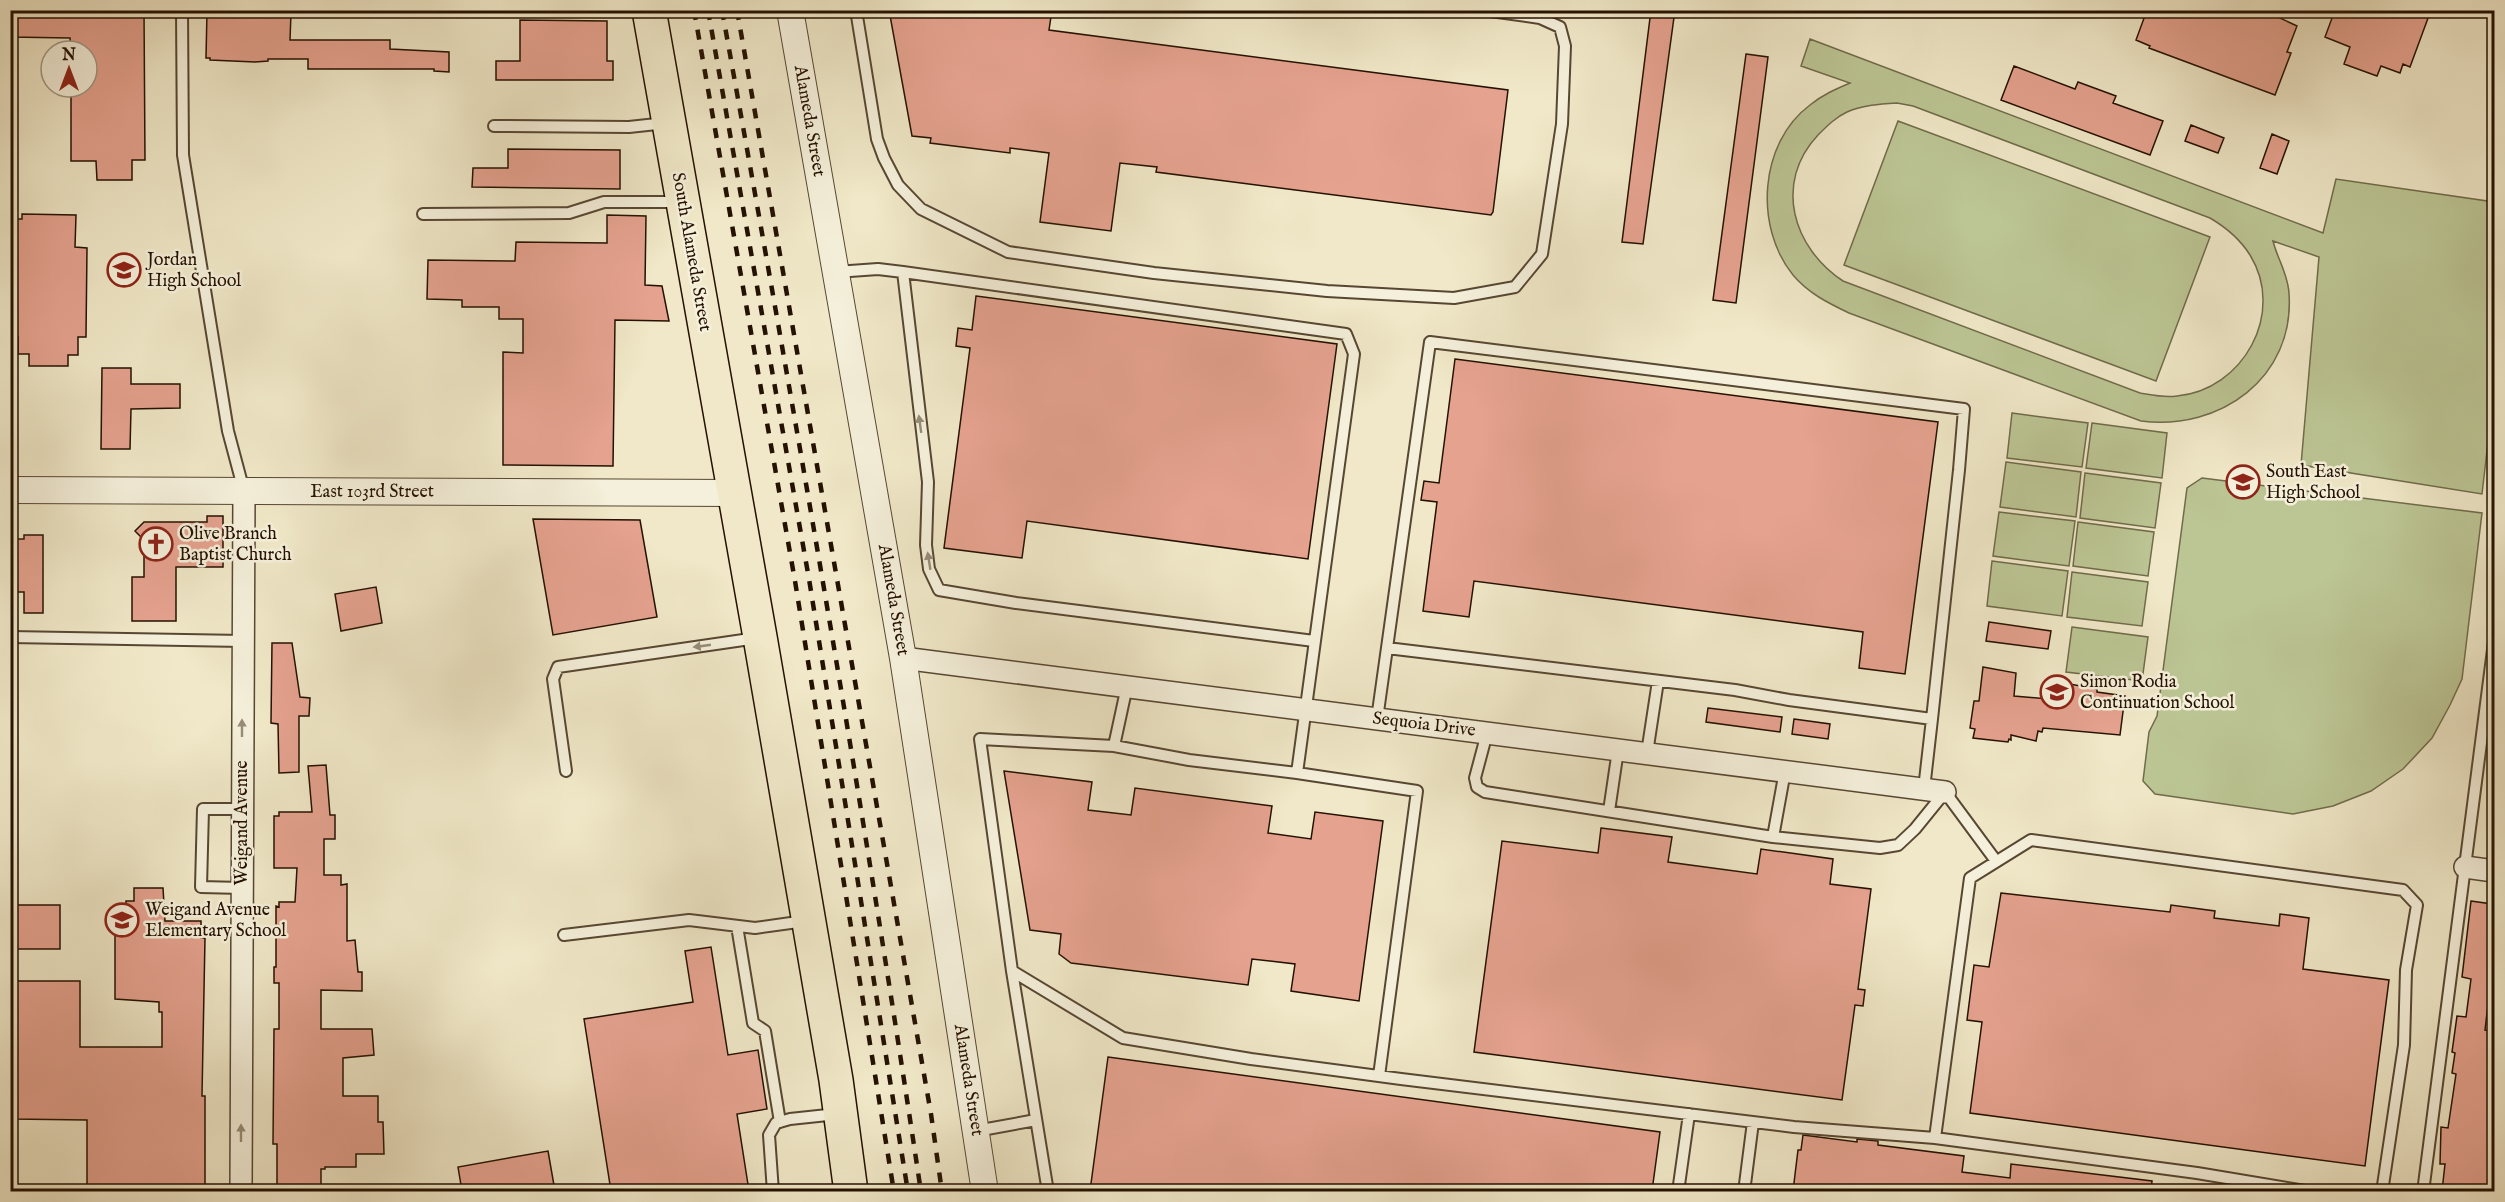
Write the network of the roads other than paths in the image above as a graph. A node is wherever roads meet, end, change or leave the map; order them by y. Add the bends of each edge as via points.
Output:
1 (182, 10) edge
2 (649, 10) edge
3 (790, 10) edge
4 (856, 10) edge
5 (1486, 11) edge
6 (669, 123) junction
7 (494, 126) dead end
8 (683, 202) junction
9 (423, 214) dead end
10 (836, 272) junction
11 (903, 272) junction
12 (10, 490) edge
13 (244, 491) junction
14 (734, 493) junction
15 (10, 637) edge
16 (760, 637) junction
17 (243, 641) junction
18 (1314, 641) junction
19 (2494, 642) edge
20 (1387, 648) junction
21 (903, 658) junction
22 (1658, 681) junction
23 (1127, 686) junction
24 (1307, 710) junction
25 (1377, 718) junction
26 (1932, 718) junction
27 (1487, 733) junction
28 (1114, 746) junction
29 (1618, 750) junction
30 (1647, 753) junction
31 (566, 771) dead end
32 (1785, 771) junction
33 (1298, 773) junction
34 (1934, 790) junction
35 (242, 809) junction
36 (1609, 811) junction
37 (1773, 837) junction
38 (1996, 861) junction
39 (2465, 867) junction
40 (2494, 871) edge
41 (242, 888) junction
42 (808, 921) junction
43 (737, 926) junction
44 (564, 935) dead end
45 (1012, 972) junction
46 (1379, 1076) junction
47 (840, 1113) junction
48 (1689, 1114) junction
49 (1036, 1120) junction
50 (780, 1122) junction
51 (1753, 1122) junction
52 (976, 1131) junction
53 (1935, 1138) junction
54 (241, 1191) edge
55 (772, 1191) edge
56 (851, 1191) edge
57 (985, 1191) edge
58 (1048, 1191) edge
59 (1678, 1191) edge
60 (1744, 1191) edge
61 (2311, 1191) edge
62 (2382, 1191) edge
63 (2423, 1191) edge

1 - 13 lane via 183,155 228,430
2 - 6 main road, South Alameda Street
3 - 10 street, Alameda Street
4 - 5 lane via 877,139 898,185 921,209 1008,252 1166,275 1327,291 1454,298 1515,287 1542,254 1562,124 1565,46 1560,27 1540,18
6 - 7 lane via 629,127
6 - 8 main road, South Alameda Street
8 - 9 lane via 603,202 569,213
8 - 14 main road, South Alameda Street
10 - 11 lane
10 - 21 street, Alameda Street
18 -> 11 lane via 965,597 939,590 929,569 926,545 928,482
11 - 18 lane via 1346,334 1354,354
12 - 13 street, East 103rd Street
13 - 14 street, East 103rd Street
13 - 17 street, Weigand Avenue
14 - 16 main road
15 - 17 lane
16 -> 31 lane via 558,667 553,678
16 - 42 main road
35 -> 17 street, Weigand Avenue
18 - 24 lane
19 - 39 lane
20 - 22 lane
20 - 25 lane
20 - 26 lane via 1430,342 1964,409
21 - 23 street, Sequoia Drive
21 - 52 street, Alameda Street
22 - 26 lane
22 - 30 lane
23 - 24 street, Sequoia Drive
23 - 28 lane
24 - 25 street, Sequoia Drive
24 - 33 lane
25 - 27 street, Sequoia Drive
26 - 34 lane
27 - 29 street, Sequoia Drive
27 - 36 lane via 1475,778 1477,787 1485,792
28 - 33 lane
28 - 45 lane via 980,739
29 - 30 street, Sequoia Drive
29 - 36 lane
30 - 32 street, Sequoia Drive
32 - 34 street, Sequoia Drive
32 - 37 lane
33 - 46 lane via 1417,791
34 - 37 lane via 1915,829 1898,846 1880,848
34 - 38 lane
35 - 41 street, Weigand Avenue
35 - 41 lane via 203,809 201,887
36 - 37 lane
38 - 53 lane via 1970,878
38 - 62 lane via 2031,840 2403,890 2417,905 2406,970 2404,1045
39 - 40 street
39 - 63 lane
54 -> 41 street, Weigand Avenue
42 - 43 lane via 755,928
42 - 47 main road
43 - 44 lane via 690,920
43 - 50 lane via 753,1023 765,1031
45 - 46 lane via 1123,1038
45 - 49 lane
46 - 48 lane
47 - 50 lane
47 - 56 main road
48 - 51 lane
48 - 59 lane
49 - 52 lane
49 - 58 lane
50 - 55 lane via 769,1135
51 - 53 lane
51 - 60 lane
52 - 57 street, Alameda Street
53 - 61 lane

